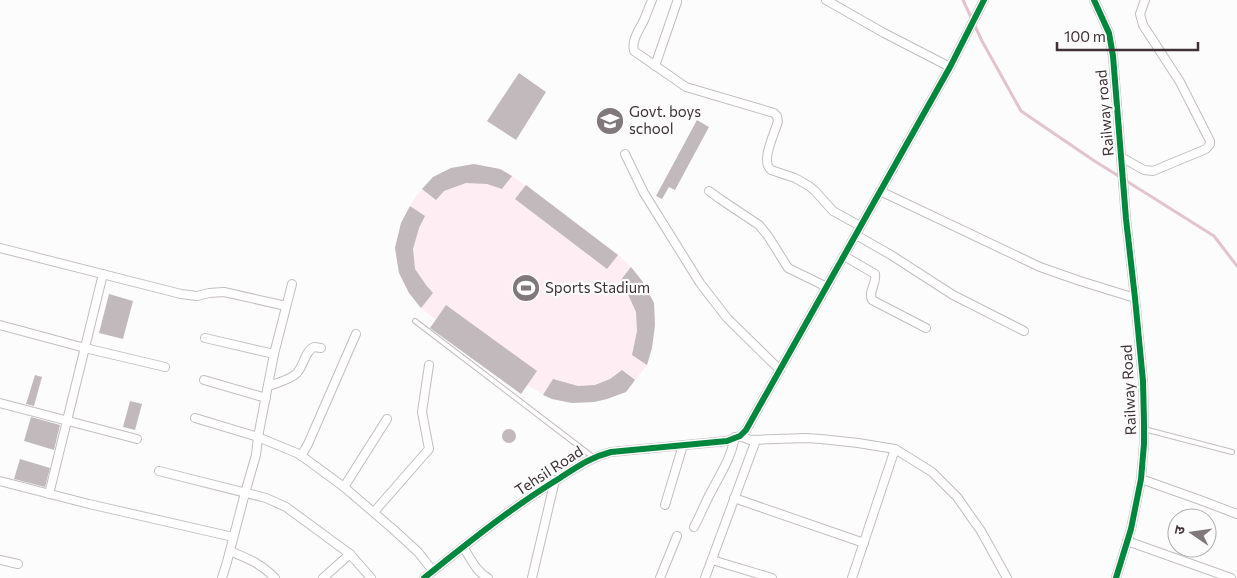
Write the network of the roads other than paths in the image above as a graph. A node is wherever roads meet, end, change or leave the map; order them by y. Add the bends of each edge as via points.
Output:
1 (652, 0) edge
2 (826, 0) edge
3 (984, 0) edge
4 (1094, 0) edge
5 (1146, 0) edge
6 (677, 2) dead end
7 (952, 64) junction
8 (655, 66) junction
9 (625, 154) dead end
10 (1122, 161) junction
11 (709, 190) dead end
12 (880, 191) junction
13 (1125, 198) joint
14 (860, 226) junction
15 (856, 235) junction
16 (0, 248) edge
17 (844, 256) junction
18 (103, 274) junction
19 (292, 284) dead end
20 (827, 287) junction
21 (1135, 298) junction
22 (286, 306) junction
23 (415, 320) dead end
24 (0, 325) edge
25 (926, 328) dead end
26 (1024, 330) dead end
27 (356, 334) dead end
28 (206, 338) dead end
29 (85, 348) junction
30 (321, 348) dead end
31 (274, 354) junction
32 (429, 365) dead end
33 (165, 367) dead end
34 (780, 370) junction
35 (204, 380) dead end
36 (268, 386) junction
37 (266, 398) junction
38 (0, 404) edge
39 (195, 418) dead end
40 (386, 418) dead end
41 (67, 420) junction
42 (1144, 429) junction
43 (258, 437) junction
44 (737, 437) junction
45 (137, 439) dead end
46 (756, 440) junction
47 (683, 445) junction
48 (895, 449) junction
49 (1232, 452) dead end
50 (301, 456) junction
51 (593, 457) junction
52 (159, 471) dead end
53 (1141, 478) junction
54 (555, 480) junction
55 (0, 481) edge
56 (344, 487) junction
57 (245, 493) junction
58 (49, 494) junction
59 (734, 498) junction
60 (665, 505) dead end
61 (374, 512) junction
62 (1237, 514) edge
63 (694, 528) dead end
64 (677, 536) dead end
65 (233, 537) junction
66 (1127, 541) junction
67 (864, 543) junction
68 (462, 547) junction
69 (230, 551) junction
70 (350, 554) junction
71 (0, 560) edge
72 (712, 560) junction
73 (18, 564) dead end
74 (433, 571) junction
75 (222, 578) edge
76 (274, 578) edge
77 (323, 578) edge
78 (371, 578) edge
79 (424, 578) edge
80 (488, 578) edge
81 (532, 578) edge
82 (660, 578) edge
83 (705, 578) edge
84 (772, 578) edge
85 (852, 578) edge
86 (1007, 578) edge
87 (1116, 578) edge
88 (1231, 578) edge

1 - 8 street via 633,46 637,54
2 - 7 street
3 - 7 street
4 - 10 street, Railway road via 1109,33 1113,56
5 - 10 street via 1140,14 1144,25 1180,82 1210,144 1206,149 1153,172
6 - 8 street
7 - 12 street
8 - 14 street via 695,90 774,113 778,121 767,154 768,167 809,186 833,211
9 - 34 street via 644,193 700,283 727,318
10 - 13 street, Railway road
11 - 20 street via 758,225 788,268
12 - 14 street
12 - 21 street via 1040,267
13 - 21 street, Railway Road
14 - 15 street
15 - 17 street
15 - 26 street via 953,295
16 - 18 street
17 - 20 street
17 - 25 street via 875,274 872,300
18 - 22 street via 186,295 224,292
18 - 29 street
19 - 22 street
20 - 34 street
21 - 42 street, Railway Road
22 - 31 street
23 - 51 lane
24 - 29 street
27 - 50 street
28 - 31 street
29 - 33 street
29 - 41 street
30 - 36 street via 309,350 295,375
31 - 36 street
32 - 61 street via 422,412 429,449
34 - 44 street via 749,424
35 - 37 street
36 - 37 street
37 - 43 street
38 - 41 street
39 - 43 street
40 - 56 street
41 - 45 street
41 - 58 street
42 - 49 lane
42 - 53 street, Railway Road
43 - 50 street
43 - 57 street
44 - 46 street
44 - 47 street, Tehsil Road
44 - 63 street
46 - 48 street via 806,438
46 - 59 street
47 - 51 street, Tehsil Road via 611,452
47 - 60 street
48 - 67 street
48 - 86 street via 932,472 957,497 981,531
50 - 56 street
51 - 54 street, Tehsil Road
52 - 57 street
53 - 62 street
53 - 66 street, Railway Road
54 - 68 street, Tehsil Road
54 - 81 street
55 - 58 street
56 - 61 street
57 - 65 street
57 - 70 street via 286,507
58 - 65 street
59 - 67 street
59 - 72 street
61 - 74 street via 418,552
64 - 82 street
65 - 69 street
66 - 87 street, Railway Road
66 - 88 street
67 - 85 street
68 - 74 street, Tehsil Road
68 - 80 street
69 - 75 street
69 - 76 street via 257,562
70 - 77 street
70 - 78 street
71 - 73 street
72 - 83 street
72 - 84 street
74 - 79 street, Tehsil Road

